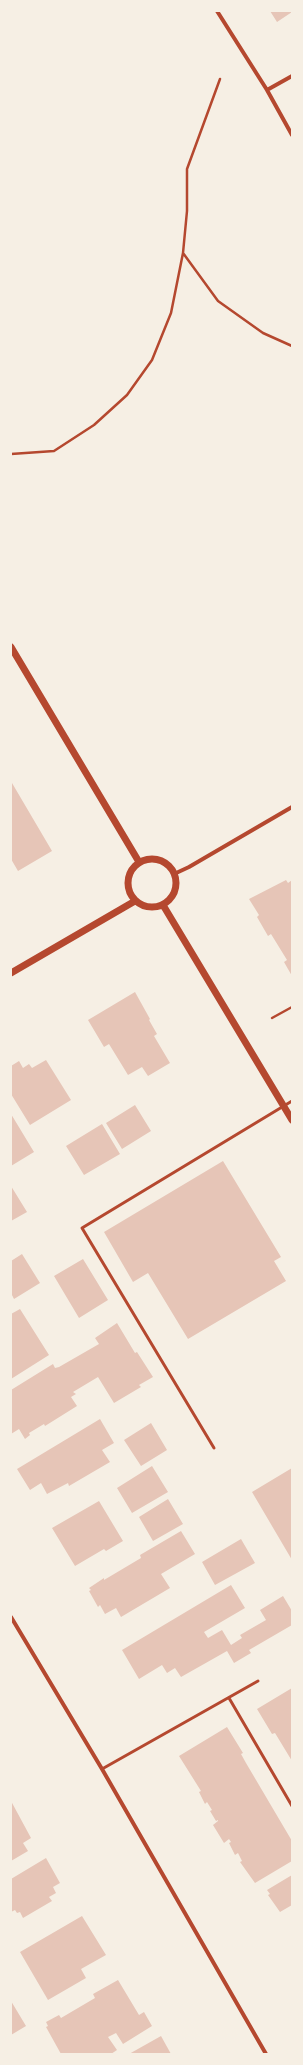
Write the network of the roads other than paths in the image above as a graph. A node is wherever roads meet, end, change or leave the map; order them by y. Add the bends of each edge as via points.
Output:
1 (217, 11) edge
2 (292, 76) edge
3 (267, 90) junction
4 (292, 135) edge
5 (11, 647) edge
6 (292, 807) edge
7 (139, 862) junction
8 (174, 874) junction
9 (135, 901) junction
10 (163, 905) junction
11 (11, 973) edge
12 (292, 1101) edge
13 (284, 1106) junction
14 (292, 1120) edge
15 (214, 1448) dead end
16 (11, 1617) edge
17 (258, 1681) dead end
18 (229, 1698) junction
19 (102, 1769) junction
20 (292, 1806) edge
21 (266, 2054) edge

1 - 3 street
2 - 3 street
3 - 4 street
5 - 7 street
6 - 8 street via 189,868
7 - 8 street via 147,859 164,862
7 - 9 street via 128,880 128,888
8 - 10 street via 176,888
9 - 10 street via 148,907
9 - 11 street
10 - 13 street
12 - 13 lane
13 - 14 street
13 - 15 lane via 82,1228
16 - 19 street
17 - 18 lane
18 - 19 lane
18 - 20 lane
19 - 21 street

